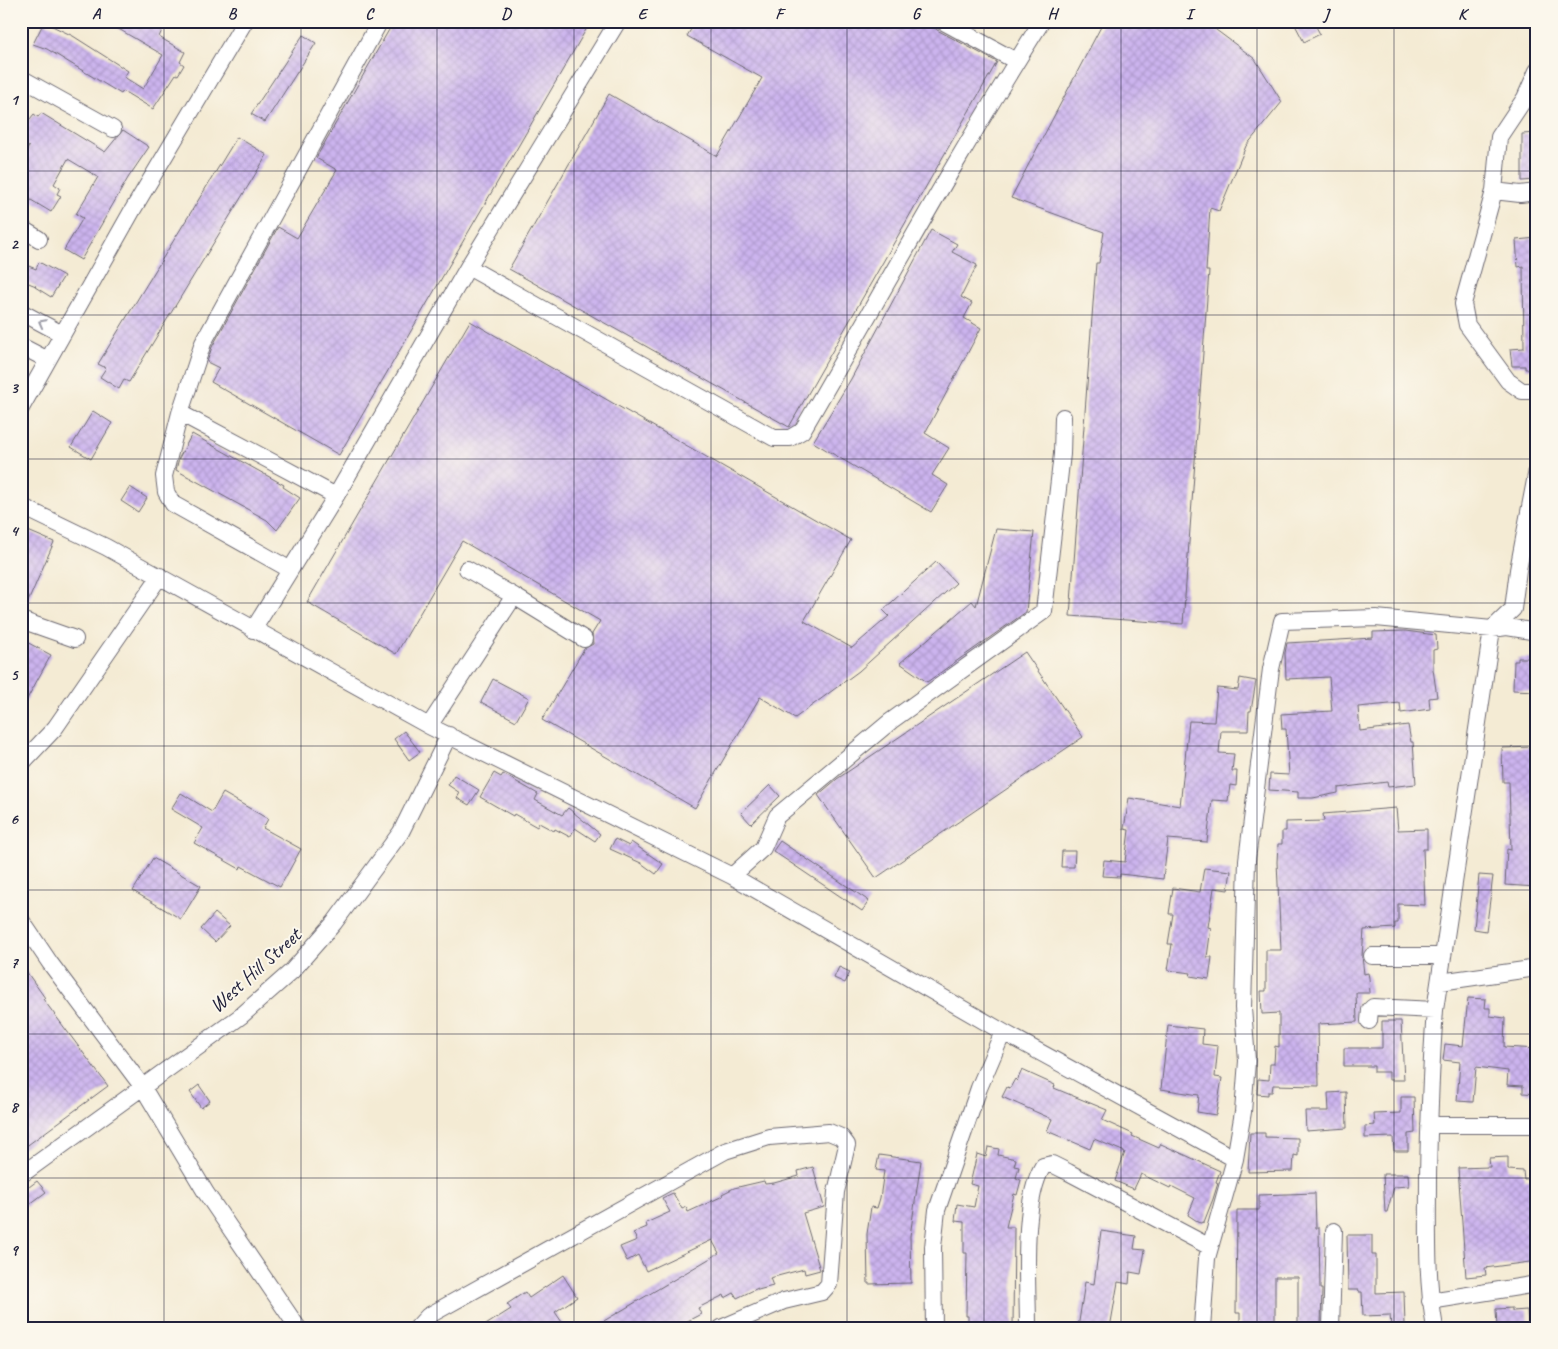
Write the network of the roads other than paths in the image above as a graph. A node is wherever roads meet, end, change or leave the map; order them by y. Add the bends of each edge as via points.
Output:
1 (245, 21) edge
2 (380, 21) edge
3 (618, 21) edge
4 (942, 21) edge
5 (1042, 21) edge
6 (1016, 61) junction
7 (1537, 71) edge
8 (21, 78) edge
9 (112, 129) dead end
10 (1494, 191) junction
11 (1537, 192) edge
12 (21, 228) edge
13 (39, 238) dead end
14 (468, 267) junction
15 (21, 312) edge
16 (62, 334) junction
17 (21, 346) edge
18 (48, 360) junction
19 (1537, 391) edge
20 (21, 408) edge
21 (180, 413) junction
22 (1064, 417) dead end
23 (1537, 470) edge
24 (336, 496) junction
25 (21, 506) edge
26 (289, 569) junction
27 (467, 569) dead end
28 (160, 576) junction
29 (514, 596) junction
30 (21, 620) edge
31 (1492, 628) junction
32 (253, 630) junction
33 (1537, 632) edge
34 (75, 638) dead end
35 (584, 640) dead end
36 (429, 726) junction
37 (449, 735) junction
38 (21, 764) edge
39 (732, 876) junction
40 (21, 920) edge
41 (1372, 956) dead end
42 (1443, 956) junction
43 (1537, 968) edge
44 (1440, 982) junction
45 (1435, 1010) junction
46 (1369, 1021) dead end
47 (1003, 1032) junction
48 (142, 1086) junction
49 (1429, 1125) junction
50 (1537, 1125) edge
51 (1235, 1159) junction
52 (21, 1175) edge
53 (1334, 1231) dead end
54 (1210, 1247) junction
55 (1537, 1284) edge
56 (1430, 1301) junction
57 (298, 1328) edge
58 (417, 1328) edge
59 (721, 1328) edge
60 (934, 1328) edge
61 (1028, 1328) edge
62 (1202, 1328) edge
63 (1331, 1328) edge
64 (1436, 1328) edge

1 - 16 street
2 - 21 street via 203,343
3 - 14 street
4 - 6 street
5 - 6 street
6 - 14 street via 802,431 790,438 774,438
7 - 10 street via 1525,98 1499,137
8 - 9 street
10 - 11 street
10 - 19 street via 1463,304 1467,325 1508,381 1522,391
12 - 13 street
14 - 24 street
16 -> 15 street
16 - 18 street
17 - 18 street
18 - 20 street
21 - 24 street
21 - 26 street via 164,476 166,492 173,504
22 - 39 street via 1044,611 891,722 777,816 763,848
23 - 31 street via 1513,608
24 - 26 street
25 - 28 street
26 - 32 street
27 - 29 street
28 - 32 street
28 - 38 street via 55,728
29 - 35 street
29 - 36 street
30 - 34 street
31 - 33 street
31 - 42 street
31 - 51 street via 1376,618 1282,621 1271,669 1246,860 1242,1008 1247,1061
32 - 36 street
36 - 37 street
37 - 39 street
37 - 48 street, West Hill Street via 401,832 334,923 292,971 241,1016
39 - 47 street
40 - 48 street
41 - 42 street
42 - 44 street
43 - 44 street
44 - 45 street
45 - 46 street via 1374,1007 1370,1010
45 - 49 street
47 - 51 street
47 - 60 street via 979,1088 937,1210 933,1247
48 - 52 street, West Hill Street
48 - 57 street via 206,1193
49 - 50 street
49 - 56 street via 1427,1249
51 - 54 street
53 - 63 street
54 - 61 street via 1052,1164 1043,1166 1037,1177 1030,1215
54 - 62 street
55 - 56 street
56 - 64 street
58 - 59 street via 428,1316 725,1150 769,1137 829,1132 841,1138 847,1145 836,1192 829,1284 822,1292 784,1302

